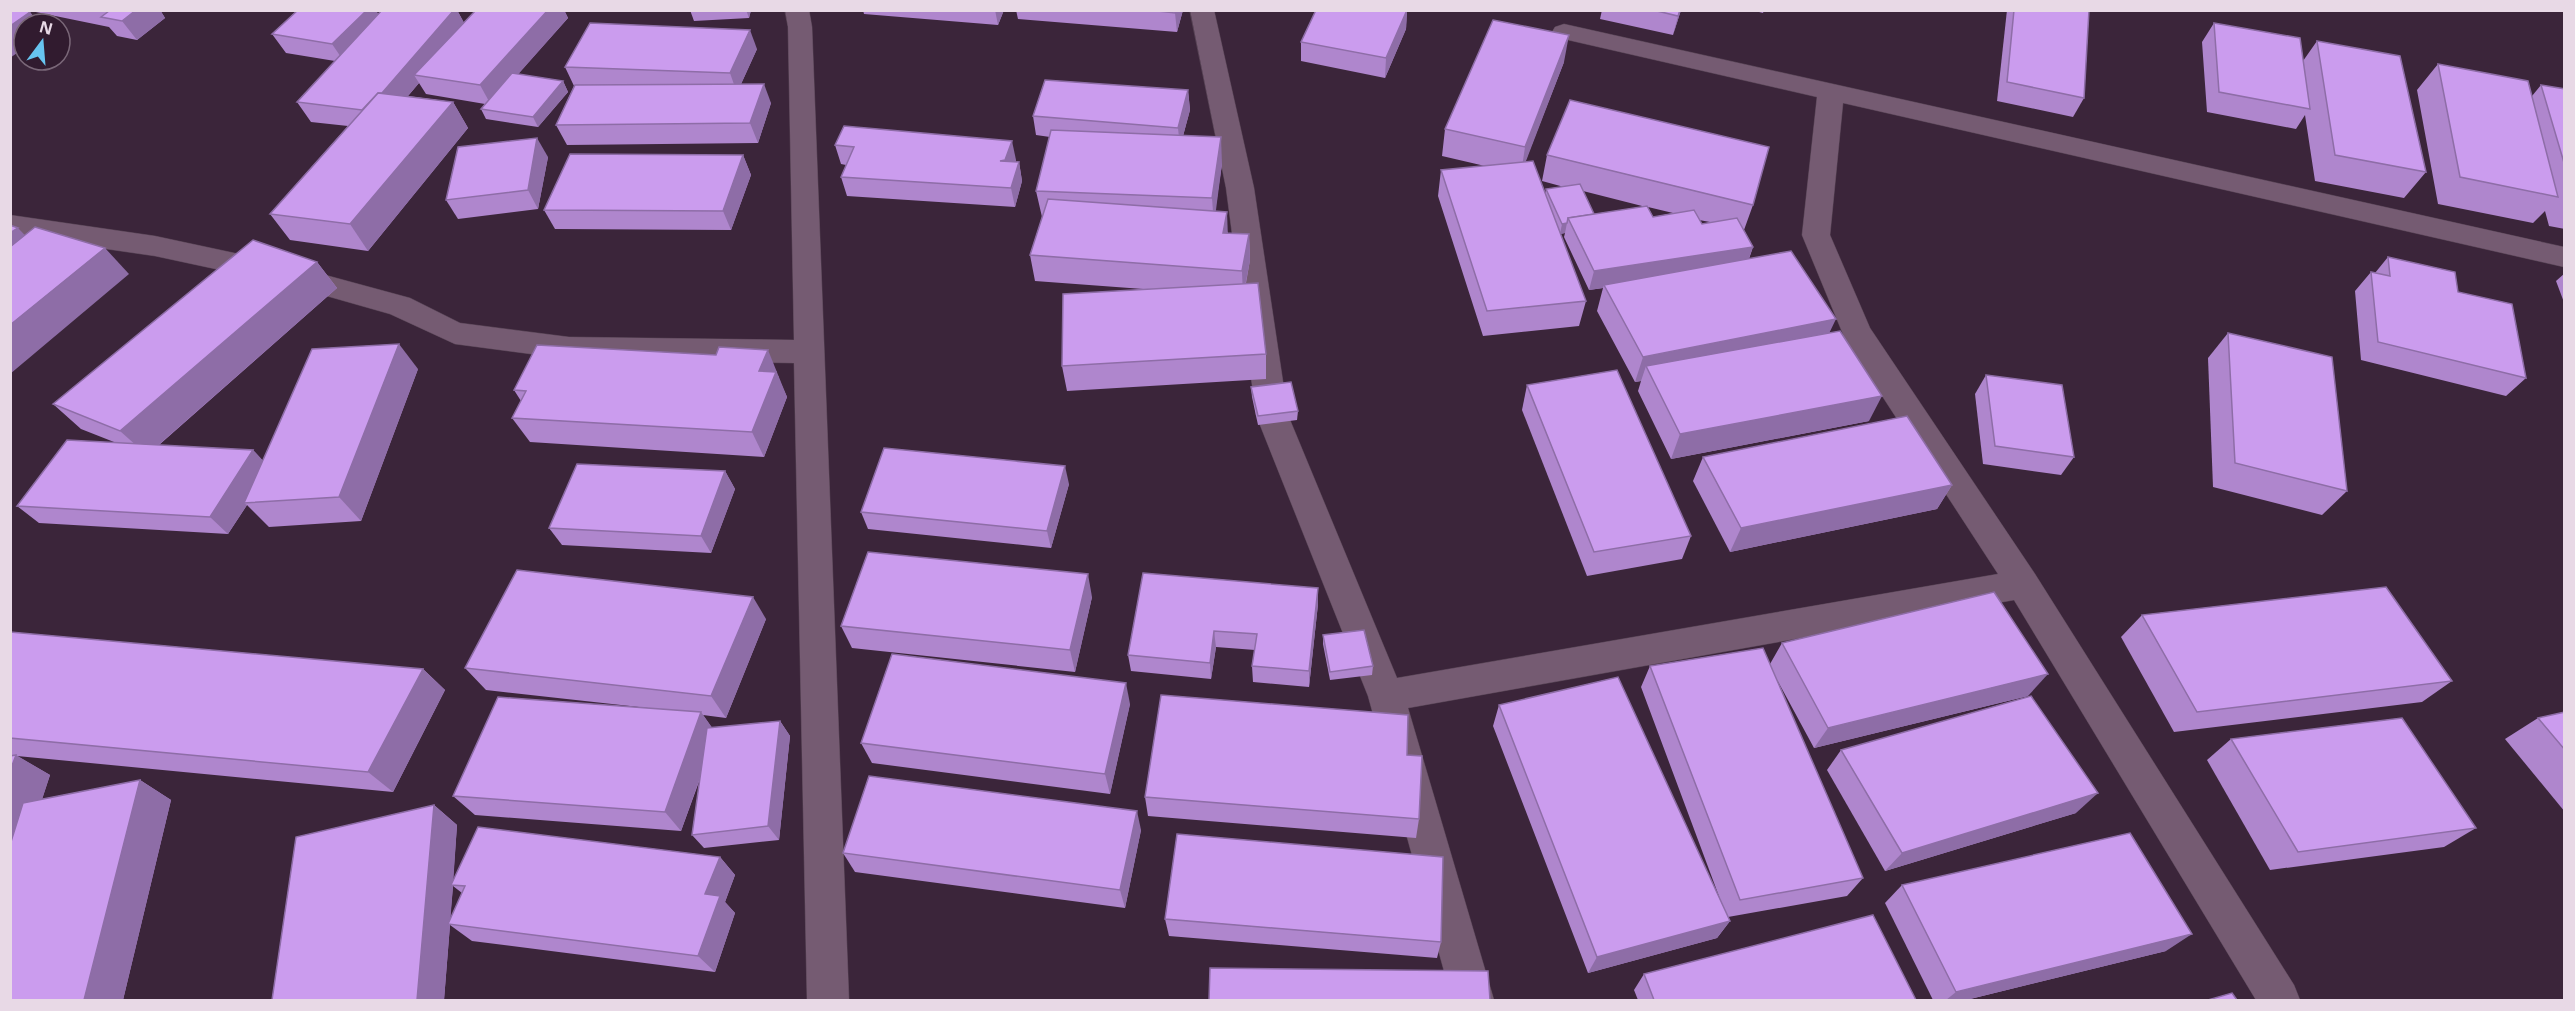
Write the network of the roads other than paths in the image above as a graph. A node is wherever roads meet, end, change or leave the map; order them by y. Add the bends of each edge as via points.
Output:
1 (797, 10) edge
2 (1202, 10) edge
3 (1564, 32) edge
4 (1831, 92) junction
5 (10, 225) edge
6 (2565, 257) edge
7 (810, 352) junction
8 (2023, 584) junction
9 (1386, 696) junction
10 (828, 1000) edge
11 (1473, 1000) edge
12 (2278, 1000) edge

1 - 7 street
2 - 9 street via 1240,188 1272,415
3 - 4 street
4 - 6 street
4 - 8 street via 1816,235 1856,331
5 - 7 street via 155,246 281,273 400,306 455,333 570,348
7 - 10 street
8 - 9 street
8 - 12 street
9 - 11 street

